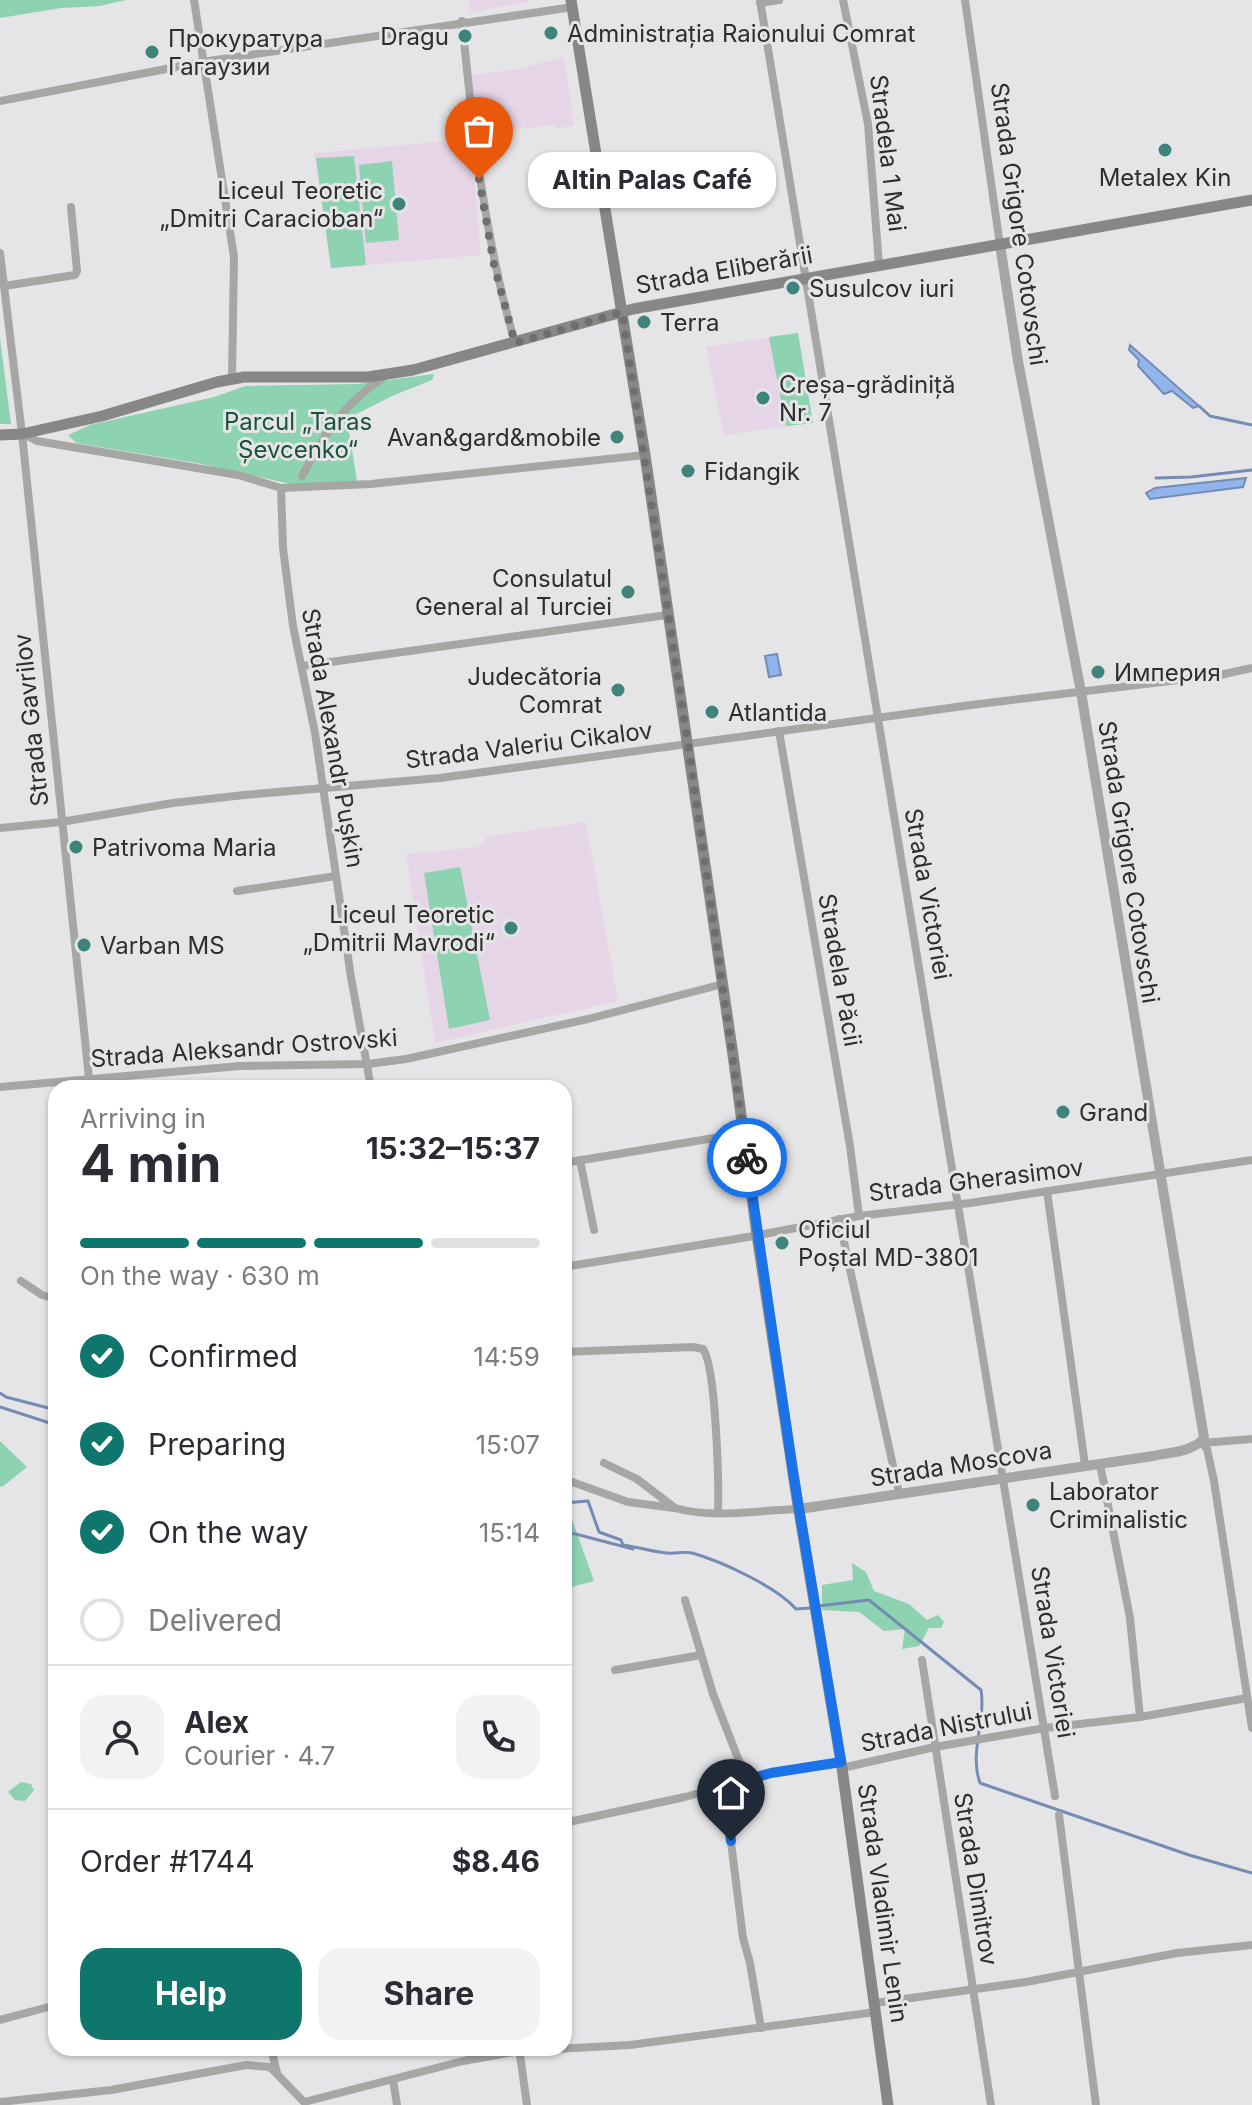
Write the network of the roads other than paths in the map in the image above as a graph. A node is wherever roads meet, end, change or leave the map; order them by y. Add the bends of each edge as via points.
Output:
1 (194, 0) edge
2 (779, 0) edge
3 (843, 0) edge
4 (965, 0) edge
5 (760, 2) edge
6 (572, 4) edge
7 (462, 21) junction
8 (202, 62) junction
9 (0, 101) edge
10 (1252, 200) edge
11 (71, 207) dead end
12 (1000, 245) junction
13 (0, 253) edge
14 (879, 265) junction
15 (805, 277) junction
16 (4, 286) junction
17 (622, 312) junction
18 (515, 343) junction
19 (387, 375) junction
20 (232, 379) junction
21 (22, 434) junction
22 (0, 435) edge
23 (645, 455) junction
24 (302, 476) dead end
25 (281, 488) junction
26 (667, 615) junction
27 (302, 666) junction
28 (1252, 668) edge
29 (1081, 692) junction
30 (879, 718) junction
31 (779, 731) junction
32 (688, 744) junction
33 (324, 788) junction
34 (61, 822) junction
35 (0, 828) edge
36 (336, 876) junction
37 (237, 891) dead end
38 (723, 984) junction
39 (368, 1064) junction
40 (88, 1078) junction
41 (68, 1080) edge
42 (370, 1080) edge
43 (48, 1082) edge
44 (0, 1087) edge
45 (744, 1133) junction
46 (580, 1160) junction
47 (1252, 1160) edge
48 (572, 1162) edge
49 (1161, 1176) junction
50 (1047, 1191) junction
51 (960, 1205) junction
52 (859, 1216) junction
53 (839, 1219) junction
54 (594, 1230) dead end
55 (757, 1235) junction
56 (572, 1266) edge
57 (21, 1281) dead end
58 (48, 1297) edge
59 (572, 1352) edge
60 (1252, 1439) edge
61 (1202, 1443) junction
62 (604, 1463) dead end
63 (1100, 1464) junction
64 (1085, 1465) junction
65 (1003, 1478) junction
66 (572, 1482) edge
67 (899, 1493) junction
68 (675, 1508) junction
69 (799, 1509) junction
70 (718, 1513) junction
71 (685, 1600) dead end
72 (701, 1655) junction
73 (922, 1660) dead end
74 (615, 1670) dead end
75 (1248, 1693) edge
76 (1140, 1717) junction
77 (1045, 1728) junction
78 (1252, 1728) edge
79 (935, 1747) junction
80 (842, 1765) junction
81 (746, 1779) junction
82 (724, 1786) junction
83 (1055, 1796) dead end
84 (1059, 1815) dead end
85 (572, 1821) edge
86 (1252, 1945) edge
87 (1078, 1973) junction
88 (973, 1990) junction
89 (48, 2007) edge
90 (876, 2007) junction
91 (0, 2020) edge
92 (761, 2028) junction
93 (572, 2047) edge
94 (273, 2056) edge
95 (486, 2056) edge
96 (520, 2056) edge
97 (277, 2073) junction
98 (393, 2080) junction
99 (0, 2102) edge
100 (302, 2103) edge
101 (397, 2105) edge
102 (527, 2105) edge
103 (888, 2105) edge
104 (991, 2105) edge
105 (1096, 2105) edge

1 - 8 street
2 - 5 street
3 - 14 street, Stradela 1 Mai via 868,124
4 - 12 street, Strada Grigore Cotovschi
5 - 15 street, Strada Victoriei
6 - 7 street
6 - 17 main road, Strada Vladimir Lenin
7 - 8 street
7 - 18 street via 484,214
8 - 9 street
8 - 20 street via 234,257
10 - 12 main road, Strada Eliberării
11 - 16 street via 75,275
12 - 14 main road, Strada Eliberării
12 - 29 street, Strada Grigore Cotovschi
13 - 16 street, Strada Gavrilov
14 - 15 main road, Strada Eliberării
15 - 17 main road, Strada Eliberării
15 - 30 street, Strada Victoriei
16 - 21 street, Strada Gavrilov
17 - 18 main road, Strada Eliberării
17 - 23 main road, Strada Vladimir Lenin
18 - 19 main road, Strada Eliberării
19 - 20 main road, Strada Eliberării
19 - 24 street via 345,408
20 - 21 main road, Strada Eliberării
21 - 22 main road, Strada Eliberării
21 - 25 street
21 - 34 street, Strada Gavrilov
23 - 25 street via 371,484
23 - 26 main road, Strada Vladimir Lenin
25 - 27 street, Strada Alexandr Pușkin via 283,548
26 - 27 street
26 - 32 main road, Strada Vladimir Lenin
27 - 33 street, Strada Alexandr Pușkin
28 - 29 street, Strada Valeriu Cikalov
29 - 30 street, Strada Valeriu Cikalov
29 - 49 street, Strada Grigore Cotovschi
30 - 31 street, Strada Valeriu Cikalov
30 - 51 street, Strada Victoriei
31 - 32 street, Strada Valeriu Cikalov
31 - 52 street, Stradela Păcii
32 - 33 street, Strada Valeriu Cikalov
32 - 38 main road, Strada Vladimir Lenin
33 - 34 street, Strada Valeriu Cikalov via 173,803
33 - 36 street, Strada Alexandr Pușkin
34 - 35 street, Strada Valeriu Cikalov
34 - 40 street, Strada Gavrilov
36 - 37 street
36 - 39 street, Strada Alexandr Pușkin
38 - 39 street, Strada Aleksandr Ostrovski via 533,1031
38 - 45 main road, Strada Vladimir Lenin
39 - 40 street, Strada Aleksandr Ostrovski via 240,1066
39 - 42 street, Strada Alexandr Pușkin
40 - 41 street, Strada Aleksandr Ostrovski
43 - 44 street, Strada Aleksandr Ostrovski
45 - 46 street
45 - 55 main road, Strada Vladimir Lenin
46 - 48 street
46 - 54 street
47 - 49 street, Strada Gherasimov
49 - 50 street, Strada Gherasimov
49 - 61 street, Strada Grigore Cotovschi via 1205,1433
50 - 51 street, Strada Gherasimov
50 - 64 street
51 - 52 street, Strada Gherasimov
51 - 65 street, Strada Victoriei
52 - 53 street, Strada Gherasimov
53 - 55 street, Strada Gherasimov
53 - 67 street
55 - 56 street, Strada Gherasimov
55 - 69 main road, Strada Vladimir Lenin
57 - 58 street
59 - 70 street via 703,1349 709,1362
60 - 61 street, Strada Moscova
61 - 63 street, Strada Moscova
61 - 75 street, Strada Grigore Cotovschi via 1214,1481
62 - 68 street via 637,1479
63 - 64 street, Strada Moscova
63 - 76 street via 1130,1618
64 - 65 street, Strada Moscova
65 - 67 street, Strada Moscova
65 - 77 street, Strada Victoriei
66 - 68 street, Strada Moscova via 628,1502
67 - 69 street, Strada Moscova
68 - 70 street, Strada Moscova
69 - 70 street, Strada Moscova
69 - 80 main road, Strada Vladimir Lenin
71 - 72 street
72 - 74 street
72 - 81 street
73 - 79 street, Strada Dimitrov
75 - 76 street, Strada Nistrului
75 - 78 street, Strada Grigore Cotovschi
76 - 77 street, Strada Nistrului
77 - 79 street, Strada Nistrului
77 - 83 street, Strada Victoriei
79 - 80 street, Strada Nistrului
79 - 88 street, Strada Dimitrov
80 - 81 street, Strada Nistrului
80 - 90 main road, Strada Vladimir Lenin
81 - 82 street, Strada Nistrului
82 - 85 street, Strada Nistrului
82 - 92 street via 743,1938
84 - 87 street
86 - 87 street via 1162,1955
87 - 88 street
87 - 105 street
88 - 90 street
88 - 104 street, Strada Dimitrov
89 - 91 street
90 - 92 street
90 - 103 main road, Strada Vladimir Lenin
92 - 93 street
94 - 97 street
95 - 98 street
96 - 102 street
97 - 99 street via 270,2067 246,2065 111,2090
97 - 100 street
98 - 100 street
98 - 101 street

